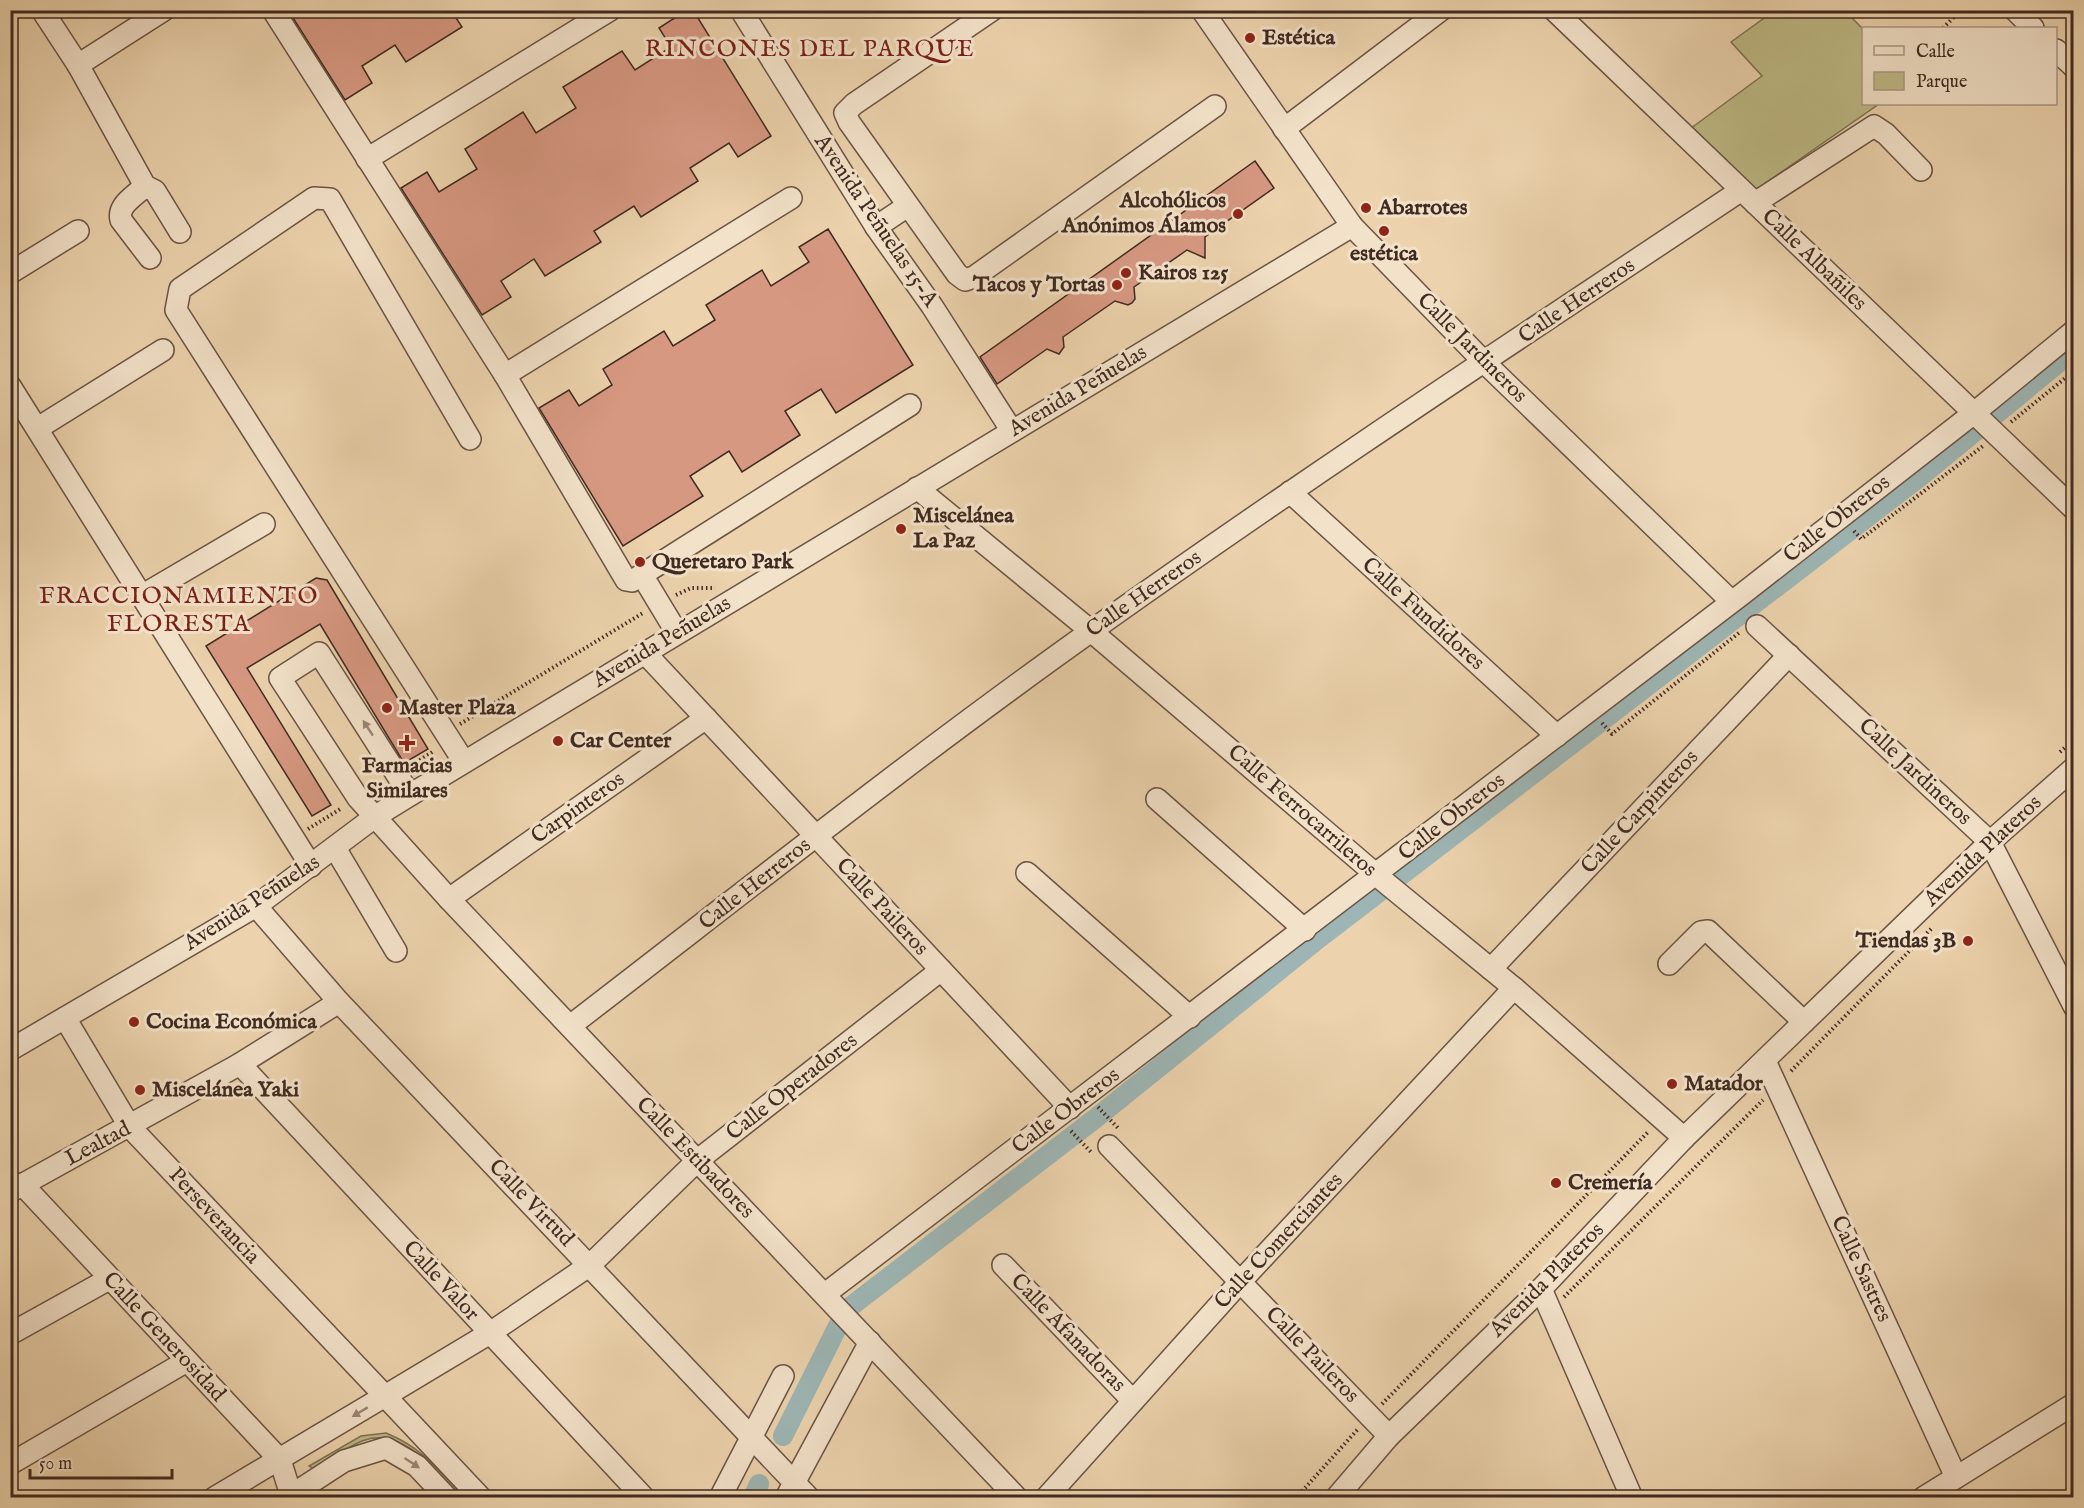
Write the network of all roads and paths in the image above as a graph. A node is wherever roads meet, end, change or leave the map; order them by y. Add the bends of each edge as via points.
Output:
1 (42, 10) edge
2 (164, 10) edge
3 (273, 10) edge
4 (610, 10) edge
5 (741, 10) edge
6 (992, 10) edge
7 (1202, 10) edge
8 (1441, 10) edge
9 (1554, 10) edge
10 (1961, 10) edge
11 (2015, 10) edge
12 (1944, 27) edge
13 (2032, 27) edge
14 (2057, 52) edge
15 (78, 65) junction
16 (2073, 67) edge
17 (1215, 106) dead end
18 (1284, 129) junction
19 (367, 159) junction
20 (1921, 170) dead end
21 (145, 186) junction
22 (892, 186) junction
23 (1748, 197) junction
24 (791, 198) dead end
25 (863, 207) junction
26 (906, 207) junction
27 (1352, 226) junction
28 (876, 227) junction
29 (78, 231) dead end
30 (180, 232) dead end
31 (150, 258) dead end
32 (10, 273) edge
33 (2073, 331) edge
34 (163, 350) dead end
35 (1485, 363) junction
36 (2073, 372) edge
37 (505, 375) junction
38 (10, 386) edge
39 (910, 405) dead end
40 (38, 428) junction
41 (1986, 429) junction
42 (1012, 431) junction
43 (470, 439) dead end
44 (1921, 482) dead end
45 (917, 488) junction
46 (1927, 489) junction
47 (1290, 492) junction
48 (2073, 509) edge
49 (264, 524) dead end
50 (1855, 532) dead end
51 (642, 575) junction
52 (143, 595) junction
53 (1731, 601) junction
54 (1757, 626) joint
55 (1091, 631) junction
56 (677, 633) junction
57 (645, 653) junction
58 (1789, 655) junction
59 (1668, 677) dead end
60 (1674, 684) junction
61 (706, 718) junction
62 (1606, 728) dead end
63 (1557, 736) junction
64 (464, 762) junction
65 (2073, 768) edge
66 (410, 795) junction
67 (1157, 799) dead end
68 (376, 816) junction
69 (816, 837) junction
70 (1990, 842) junction
71 (335, 848) junction
72 (311, 866) junction
73 (1027, 873) dead end
74 (1381, 879) junction
75 (449, 899) junction
76 (256, 906) junction
77 (1942, 919) dead end
78 (1305, 930) junction
79 (396, 951) dead end
80 (1669, 964) dead end
81 (1491, 969) junction
82 (941, 970) junction
83 (1514, 988) junction
84 (339, 1002) junction
85 (2073, 1006) edge
86 (1190, 1017) junction
87 (65, 1018) junction
88 (1804, 1022) junction
89 (570, 1026) junction
90 (10, 1050) edge
91 (1765, 1061) junction
92 (240, 1064) junction
93 (1777, 1086) junction
94 (1098, 1107) dead end
95 (1070, 1108) junction
96 (1661, 1119) junction
97 (130, 1127) junction
98 (1070, 1129) dead end
99 (1115, 1138) joint
100 (1684, 1138) junction
101 (1086, 1147) dead end
102 (698, 1160) junction
103 (16, 1188) edge
104 (590, 1265) junction
105 (1003, 1265) dead end
106 (109, 1279) junction
107 (1240, 1282) junction
108 (1541, 1289) junction
109 (828, 1297) junction
110 (1550, 1311) junction
111 (490, 1333) junction
112 (10, 1334) edge
113 (870, 1342) junction
114 (187, 1361) junction
115 (783, 1376) dead end
116 (385, 1396) junction
117 (1133, 1401) junction
118 (2071, 1409) edge
119 (1371, 1416) junction
120 (750, 1435) junction
121 (1389, 1436) junction
122 (280, 1460) junction
123 (10, 1464) edge
124 (1956, 1477) junction
125 (790, 1489) edge
126 (214, 1497) edge
127 (290, 1497) edge
128 (447, 1497) edge
129 (481, 1497) edge
130 (644, 1497) edge
131 (720, 1497) edge
132 (809, 1497) edge
133 (1017, 1497) edge
134 (1046, 1497) edge
135 (1296, 1497) edge
136 (1336, 1497) edge
137 (1632, 1497) edge
138 (1923, 1497) edge

1 - 15 street
2 - 15 street
3 - 19 street
4 - 19 street
5 - 25 street, Avenida Peñuelas 15-A
6 - 22 street via 845,113
7 - 18 street, Calle Jardineros
8 - 18 street
9 - 23 street, Calle Albañiles
10 - 12 path
11 - 13 street
14 - 16 street
15 - 21 street
17 - 26 street via 974,277 964,280 957,274
18 - 27 street, Calle Jardineros
19 - 37 street
20 - 23 street, Calle Herreros via 1874,126
21 - 30 street via 155,191
21 - 31 street via 119,214
22 - 25 street
22 - 26 street
23 - 35 street, Calle Herreros
23 - 41 street, Calle Albañiles
24 - 37 street
25 - 28 street, Avenida Peñuelas 15-A
26 - 28 street
27 - 35 street, Calle Jardineros
27 - 42 street, Avenida Peñuelas
28 - 42 street, Avenida Peñuelas 15-A
29 - 32 street
33 - 41 street, Calle Obreros
34 - 40 street
35 - 47 street, Calle Herreros
35 - 53 street, Calle Jardineros
36 - 41 path
37 - 51 street via 626,580
38 - 40 street
39 - 51 street
40 - 52 street
41 - 46 path
41 - 48 street, Calle Albañiles
41 - 53 street, Calle Obreros
42 - 45 street, Avenida Peñuelas
43 - 64 street via 330,199 314,198 180,289 176,310
44 - 46 path
45 - 55 street, Calle Ferrocarrileros
45 - 56 street, Avenida Peñuelas
46 - 50 path via 1861,539
47 - 55 street, Calle Herreros
47 - 63 street, Calle Fundidores
49 - 52 street
51 - 56 street
52 - 72 street
53 - 63 street, Calle Obreros
54 - 58 street, Calle Jardineros
54 - 60 path via 1743,629
55 - 69 street, Calle Herreros
55 - 74 street, Calle Ferrocarrileros
56 - 57 street, Avenida Peñuelas
57 - 61 street, Calle Paileros
57 - 64 street, Avenida Peñuelas
58 - 70 street, Calle Jardineros
58 - 81 street, Calle Carpinteros
59 - 60 path
60 - 62 path via 1612,734
61 - 69 street, Calle Paileros
61 - 75 street, Carpinteros
63 - 74 street, Calle Obreros
64 - 66 street, Avenida Peñuelas
65 - 70 street, Avenida Plateros
66 - 68 street, Avenida Peñuelas
66 -> 68 street, Calle Estibadores via 318,653 280,678 358,798
67 - 78 street
68 - 71 street, Avenida Peñuelas
68 - 75 street, Calle Estibadores
69 - 82 street, Calle Paileros
69 - 89 street, Calle Herreros
70 - 85 street, Calle Jardineros
70 - 88 street, Avenida Plateros
71 - 72 street, Avenida Peñuelas
71 - 79 street
72 - 76 street, Avenida Peñuelas
73 - 86 street
74 - 78 street, Calle Obreros
74 - 81 street, Calle Ferrocarrileros
75 - 89 street, Calle Estibadores
76 - 84 street, Calle Virtud
76 - 87 street, Avenida Peñuelas
77 - 93 path
78 - 86 street, Calle Obreros
80 - 88 street via 1701,932 1708,931
81 - 83 street, Calle Ferrocarrileros
82 - 95 street, Calle Paileros
82 - 102 street, Calle Operadores
83 - 96 street, Calle Ferrocarrileros
83 - 107 street, Calle Comerciantes
84 - 92 street, Lealtad
84 - 104 street, Calle Virtud
86 - 95 street, Calle Obreros
87 - 90 street, Avenida Peñuelas
87 - 97 street, Perseverancia
88 - 91 street, Avenida Plateros
89 - 102 street, Calle Estibadores
91 - 93 street, Calle Sastres
91 - 100 street, Avenida Plateros
92 - 97 street, Lealtad
92 - 111 street, Calle Valor
93 - 110 path
93 - 124 street, Calle Sastres
94 - 99 path
95 - 109 street, Calle Obreros
96 - 100 street, Calle Ferrocarrileros
96 - 119 path
97 - 103 street, Lealtad
97 - 116 street, Perseverancia
98 - 101 path
99 - 107 street, Calle Paileros
100 - 108 street, Avenida Plateros
102 - 104 street, Calle Operadores
102 - 109 street, Calle Estibadores
103 - 106 street, Calle Generosidad
104 - 111 street, Calle Operadores
104 - 120 street, Calle Virtud
105 - 117 street, Calle Afanadoras
106 - 112 street
106 - 114 street, Calle Generosidad
107 - 117 street, Calle Comerciantes
107 - 119 street, Calle Paileros
108 - 110 street
108 - 121 street, Avenida Plateros
109 - 113 street, Calle Estibadores
110 - 137 street
111 - 116 street, Calle Operadores
111 - 130 street, Calle Valor
113 - 125 street
113 - 133 street, Calle Estibadores
114 - 122 street, Calle Generosidad
114 - 123 street
115 - 120 street
116 -> 122 street, Calle Operadores
116 - 129 street, Perseverancia
117 - 134 street, Calle Comerciantes
118 - 124 street
119 - 121 street, Calle Paileros
119 - 135 path
120 - 125 street, Calle Virtud
120 - 131 street
121 - 136 street, Avenida Plateros
122 - 126 street, Calle Operadores
122 - 127 street, Calle Generosidad
124 - 138 street
125 - 132 street, Calle Virtud
127 -> 128 street via 344,1461 386,1448 417,1466

